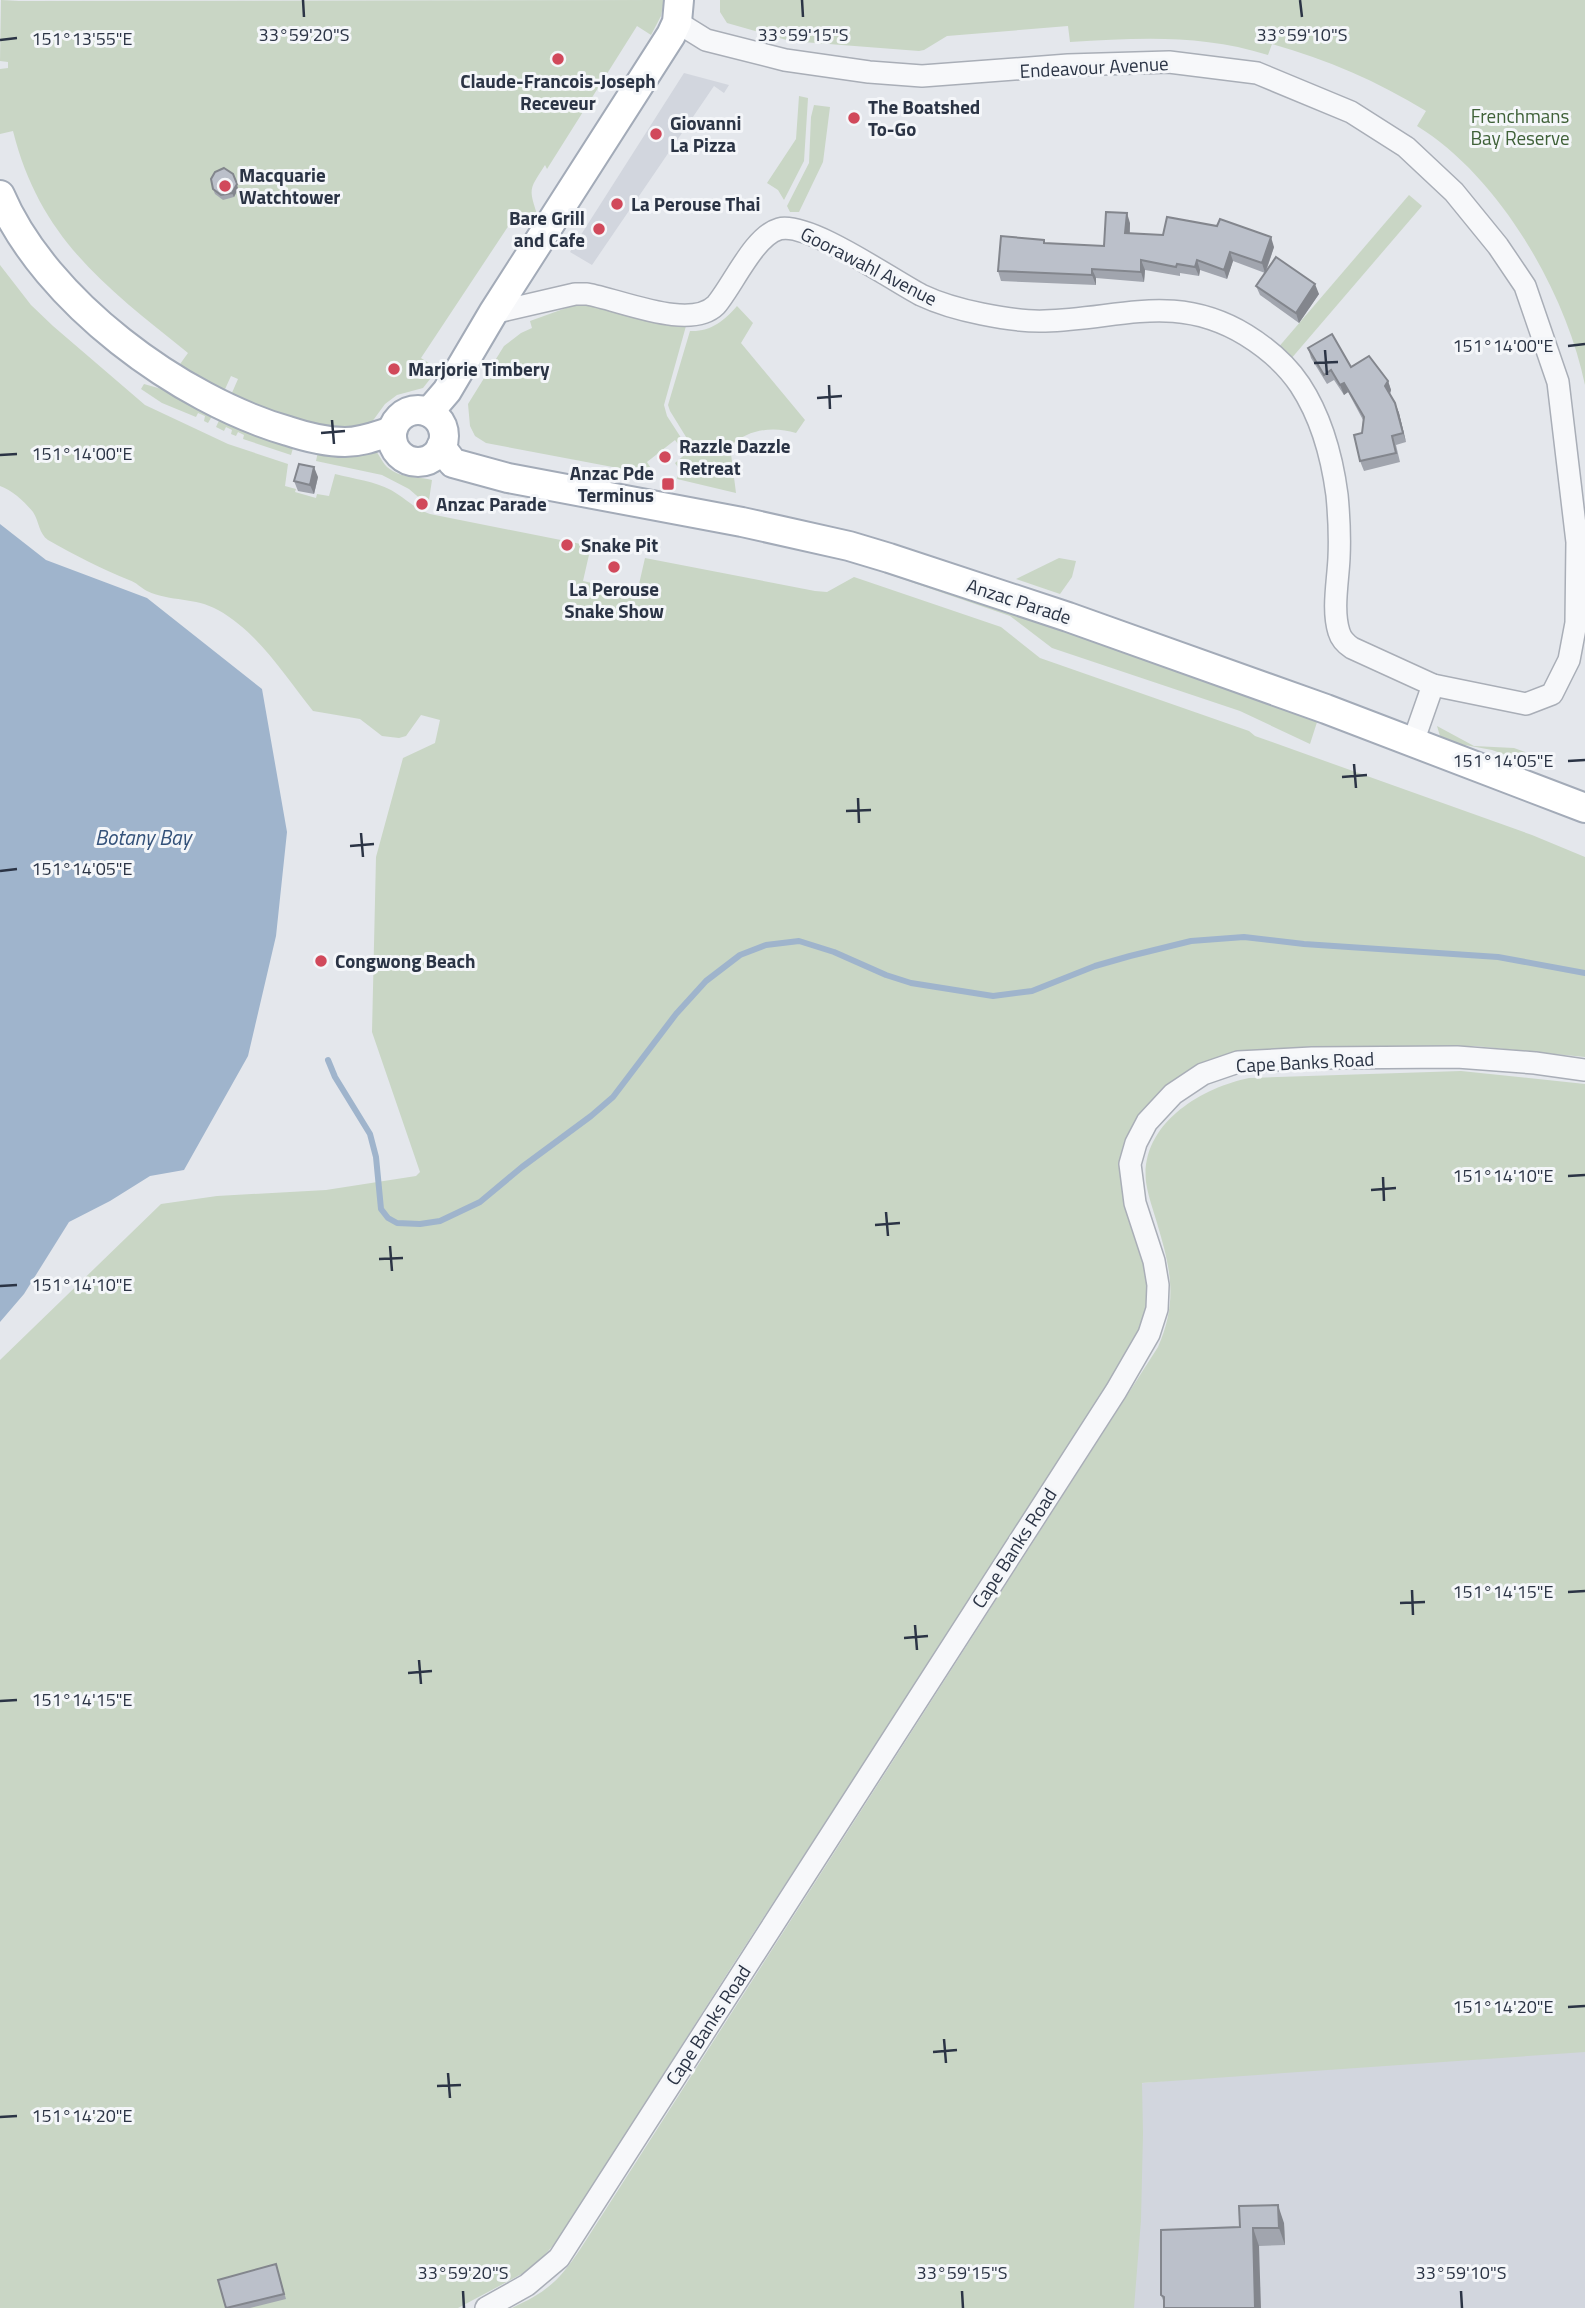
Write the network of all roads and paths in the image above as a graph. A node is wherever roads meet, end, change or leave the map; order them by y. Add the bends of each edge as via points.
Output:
1 (678, 11) edge
2 (0, 195) edge
3 (493, 313) junction
4 (429, 412) junction
5 (392, 431) junction
6 (441, 447) junction
7 (1433, 685) junction
8 (1413, 742) junction
9 (1585, 808) edge
10 (1585, 1070) edge
11 (486, 2308) edge

1 - 3 main road via 667,41
1 - 7 street, Endeavour Avenue via 706,40 785,60 869,72 922,76 1169,62 1258,73 1351,112 1406,147 1454,191 1525,286 1558,382 1577,542 1576,623 1569,660 1552,694 1526,704
2 - 5 main road via 21,234 66,291 170,377 231,410 303,435 349,442
3 - 4 main road via 447,391
3 - 7 street, Goorawahl Avenue via 587,294 695,316 712,310 769,233 793,227 923,296 982,314 1041,321 1170,310 1210,317 1272,353 1301,386 1316,417 1337,497 1339,635 1352,648
4 - 5 main road via 406,412
4 - 6 main road via 442,427
5 - 6 main road via 396,451 410,461 426,461
6 - 8 main road, Anzac Parade via 453,463 508,478 703,514 889,558 1068,617
7 - 8 street
8 - 9 main road, Anzac Parade
10 - 11 street, Cape Banks Road via 1457,1057 1238,1062 1203,1074 1173,1094 1147,1122 1130,1164 1135,1203 1158,1285 1149,1334 559,2258 527,2285

